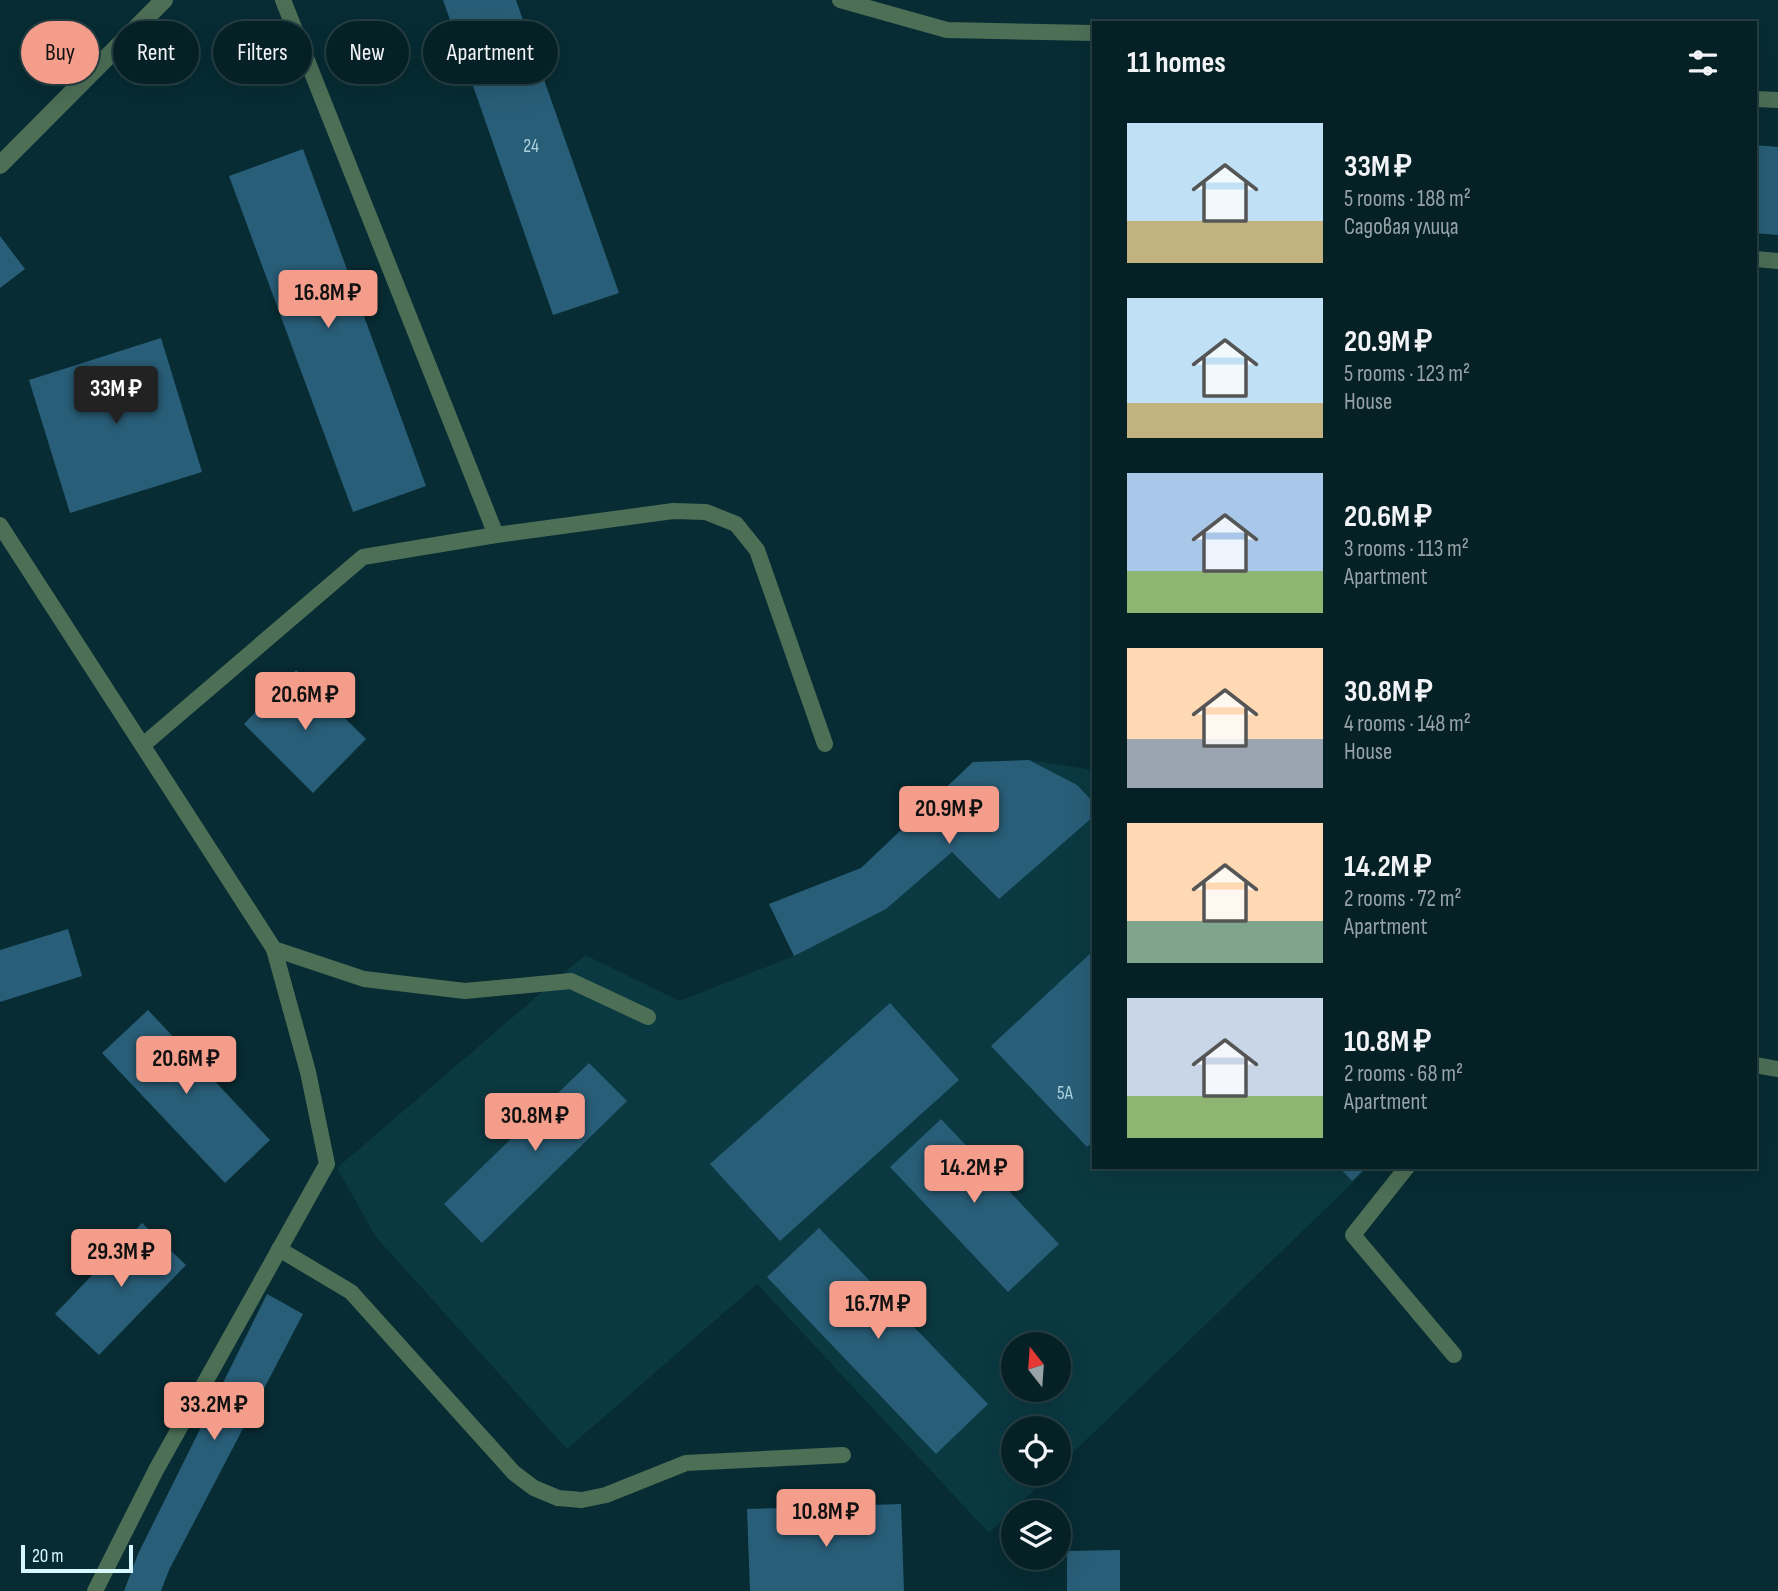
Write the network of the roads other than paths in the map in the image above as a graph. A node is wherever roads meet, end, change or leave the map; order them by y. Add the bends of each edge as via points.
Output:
1 (164, 0) edge
2 (283, 0) edge
3 (839, 0) edge
4 (1092, 33) edge
5 (1757, 99) edge
6 (1778, 100) edge
7 (0, 164) edge
8 (1757, 259) edge
9 (1778, 261) edge
10 (0, 525) edge
11 (496, 536) junction
12 (825, 744) dead end
13 (143, 745) junction
14 (274, 949) junction
15 (648, 1017) dead end
16 (1757, 1065) edge
17 (1778, 1069) edge
18 (1405, 1169) edge
19 (279, 1249) junction
20 (1454, 1355) dead end
21 (843, 1455) dead end
22 (94, 1591) edge

1 - 7 street
2 - 11 lane
3 - 4 lane via 947,30
5 - 6 lane
8 - 9 lane
10 - 13 lane
11 - 12 lane via 673,511 706,512 736,524 757,550
11 - 13 lane via 363,557
13 - 14 lane
14 - 15 lane via 364,979 465,991 571,981
14 - 19 lane via 327,1164
16 - 17 lane
18 - 20 lane via 1353,1235
19 - 21 lane via 351,1292 514,1473 558,1498 606,1495 686,1463
19 - 22 lane

